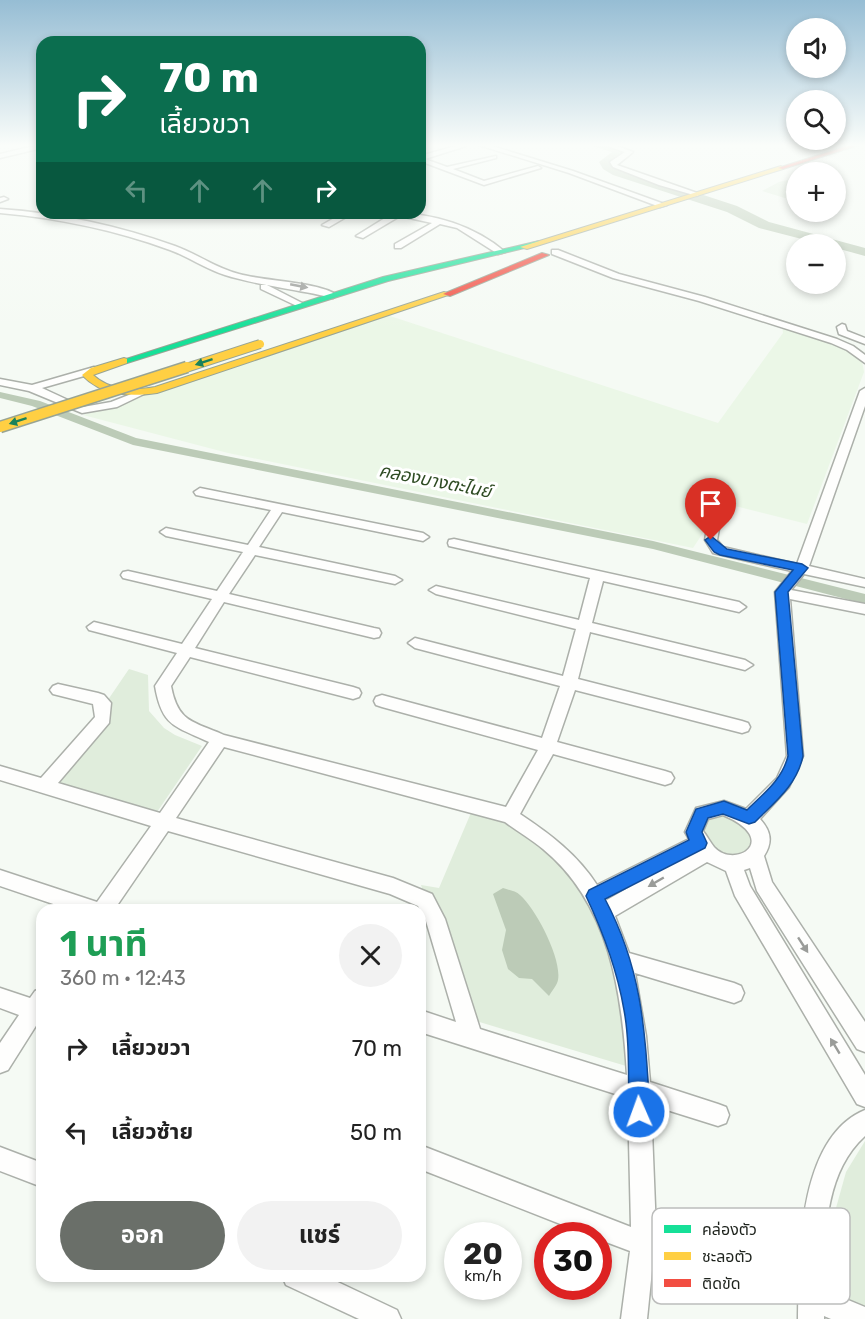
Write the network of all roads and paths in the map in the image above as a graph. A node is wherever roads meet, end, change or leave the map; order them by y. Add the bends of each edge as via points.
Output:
1 (666, 207) edge
2 (666, 207) edge
3 (36, 213) edge
4 (2, 214) edge
5 (36, 217) edge
6 (46, 219) edge
7 (63, 219) edge
8 (338, 219) edge
9 (388, 219) edge
10 (426, 219) edge
11 (440, 222) junction
12 (326, 225) dead end
13 (88, 227) junction
14 (360, 236) dead end
15 (398, 246) dead end
16 (552, 249) junction
17 (501, 252) junction
18 (184, 256) junction
19 (620, 274) junction
20 (279, 283) junction
21 (270, 289) junction
22 (333, 295) junction
23 (391, 295) junction
24 (302, 305) junction
25 (842, 327) dead end
26 (865, 342) edge
27 (850, 348) junction
28 (864, 356) edge
29 (114, 363) junction
30 (94, 369) junction
31 (0, 382) edge
32 (32, 388) junction
33 (157, 390) junction
34 (865, 391) edge
35 (139, 394) junction
36 (22, 402) dead end
37 (0, 427) edge
38 (200, 492) dead end
39 (279, 507) junction
40 (714, 523) dead end
41 (166, 532) dead end
42 (423, 537) dead end
43 (454, 543) dead end
44 (252, 549) junction
45 (800, 570) junction
46 (128, 575) dead end
47 (598, 575) junction
48 (395, 580) dead end
49 (865, 583) edge
50 (436, 590) dead end
51 (784, 590) junction
52 (221, 597) junction
53 (739, 608) dead end
54 (865, 609) edge
55 (94, 627) dead end
56 (584, 627) junction
57 (374, 633) dead end
58 (416, 643) dead end
59 (186, 651) junction
60 (745, 665) dead end
61 (569, 683) junction
62 (57, 690) dead end
63 (353, 693) dead end
64 (382, 701) dead end
65 (742, 727) dead end
66 (220, 740) junction
67 (547, 747) junction
68 (0, 773) edge
69 (665, 778) dead end
70 (45, 786) junction
71 (510, 816) junction
72 (749, 818) junction
73 (164, 822) junction
74 (703, 848) junction
75 (756, 858) junction
76 (732, 864) junction
77 (0, 878) edge
78 (77, 904) edge
79 (107, 904) edge
80 (599, 904) junction
81 (790, 924) junction
82 (768, 932) junction
83 (622, 960) junction
84 (734, 993) dead end
85 (0, 998) edge
86 (36, 1005) edge
87 (36, 1010) edge
88 (426, 1023) edge
89 (472, 1039) junction
90 (865, 1041) edge
91 (0, 1062) edge
92 (639, 1089) junction
93 (865, 1096) edge
94 (718, 1115) dead end
95 (865, 1121) edge
96 (426, 1159) edge
97 (0, 1160) edge
98 (36, 1173) edge
99 (817, 1208) edge
100 (643, 1244) junction
101 (308, 1282) edge
102 (811, 1308) edge
103 (388, 1319) edge
104 (634, 1319) edge
105 (861, 1319) edge

1 - 16 main road
2 - 16 main road
3 - 4 street
4 - 5 street
6 - 13 street
7 - 13 street
8 - 12 street
9 - 14 street
10 - 11 street
11 - 15 street
11 - 17 street via 459,226
13 - 18 street
16 - 17 main road
16 - 19 street
16 - 19 street
16 - 23 main road
16 - 23 main road
17 - 23 main road
18 - 20 street via 229,274
18 - 21 street via 211,273
19 - 27 street via 705,297
20 - 21 street
20 -> 22 street
21 - 24 street
22 - 23 main road
22 - 24 main road
23 - 33 main road
23 - 36 main road via 242,334
23 -> 37 main road, bridge via 260,344
24 - 29 main road
25 - 26 street via 842,332
26 - 27 street
27 - 28 street
29 - 30 main road
29 - 33 main road via 101,372
30 - 32 street
30 - 35 main road via 87,375 94,382
31 - 32 street
32 - 35 street via 82,410 113,405
33 - 35 main road
34 - 45 street
38 - 39 street
39 - 42 street
39 - 44 street
40 - 45 street via 711,540 718,550
41 - 44 street
43 - 47 street
44 - 48 street
44 - 52 street
45 - 49 street
45 - 51 street
46 - 52 street
47 - 53 street
47 - 56 street
50 - 56 street
51 - 54 street
51 - 72 street via 795,756 792,772 781,787
52 - 57 street
52 - 59 street
55 - 59 street
56 - 60 street
56 - 61 street
58 - 61 street
59 - 63 street
59 - 66 street via 163,686 166,703 175,719
61 - 65 street
61 - 67 street
62 - 70 street via 98,699 105,711 98,727
64 - 67 street
66 - 71 street
66 - 73 street
67 - 69 street
67 - 71 street
68 - 70 street
70 - 73 street
71 - 80 street via 532,828 564,856
72 - 74 street via 724,807 702,813 694,832
72 - 75 street via 762,838
73 - 79 street
73 - 89 street via 393,886 425,900 435,919
74 - 76 street
74 - 80 street
75 - 76 street
75 - 81 street via 764,885
76 - 82 street via 742,890
77 - 78 street
80 - 83 street
81 - 82 street
81 -> 90 street
93 -> 82 street
83 - 84 street
83 - 92 street via 634,1011
85 - 86 street
87 - 91 street
88 - 89 street
89 - 92 street
92 - 94 street
92 - 100 street
95 - 99 street via 856,1126 833,1158 818,1195
96 - 100 street
97 - 98 street
100 - 104 street
101 - 103 street
102 - 105 street

